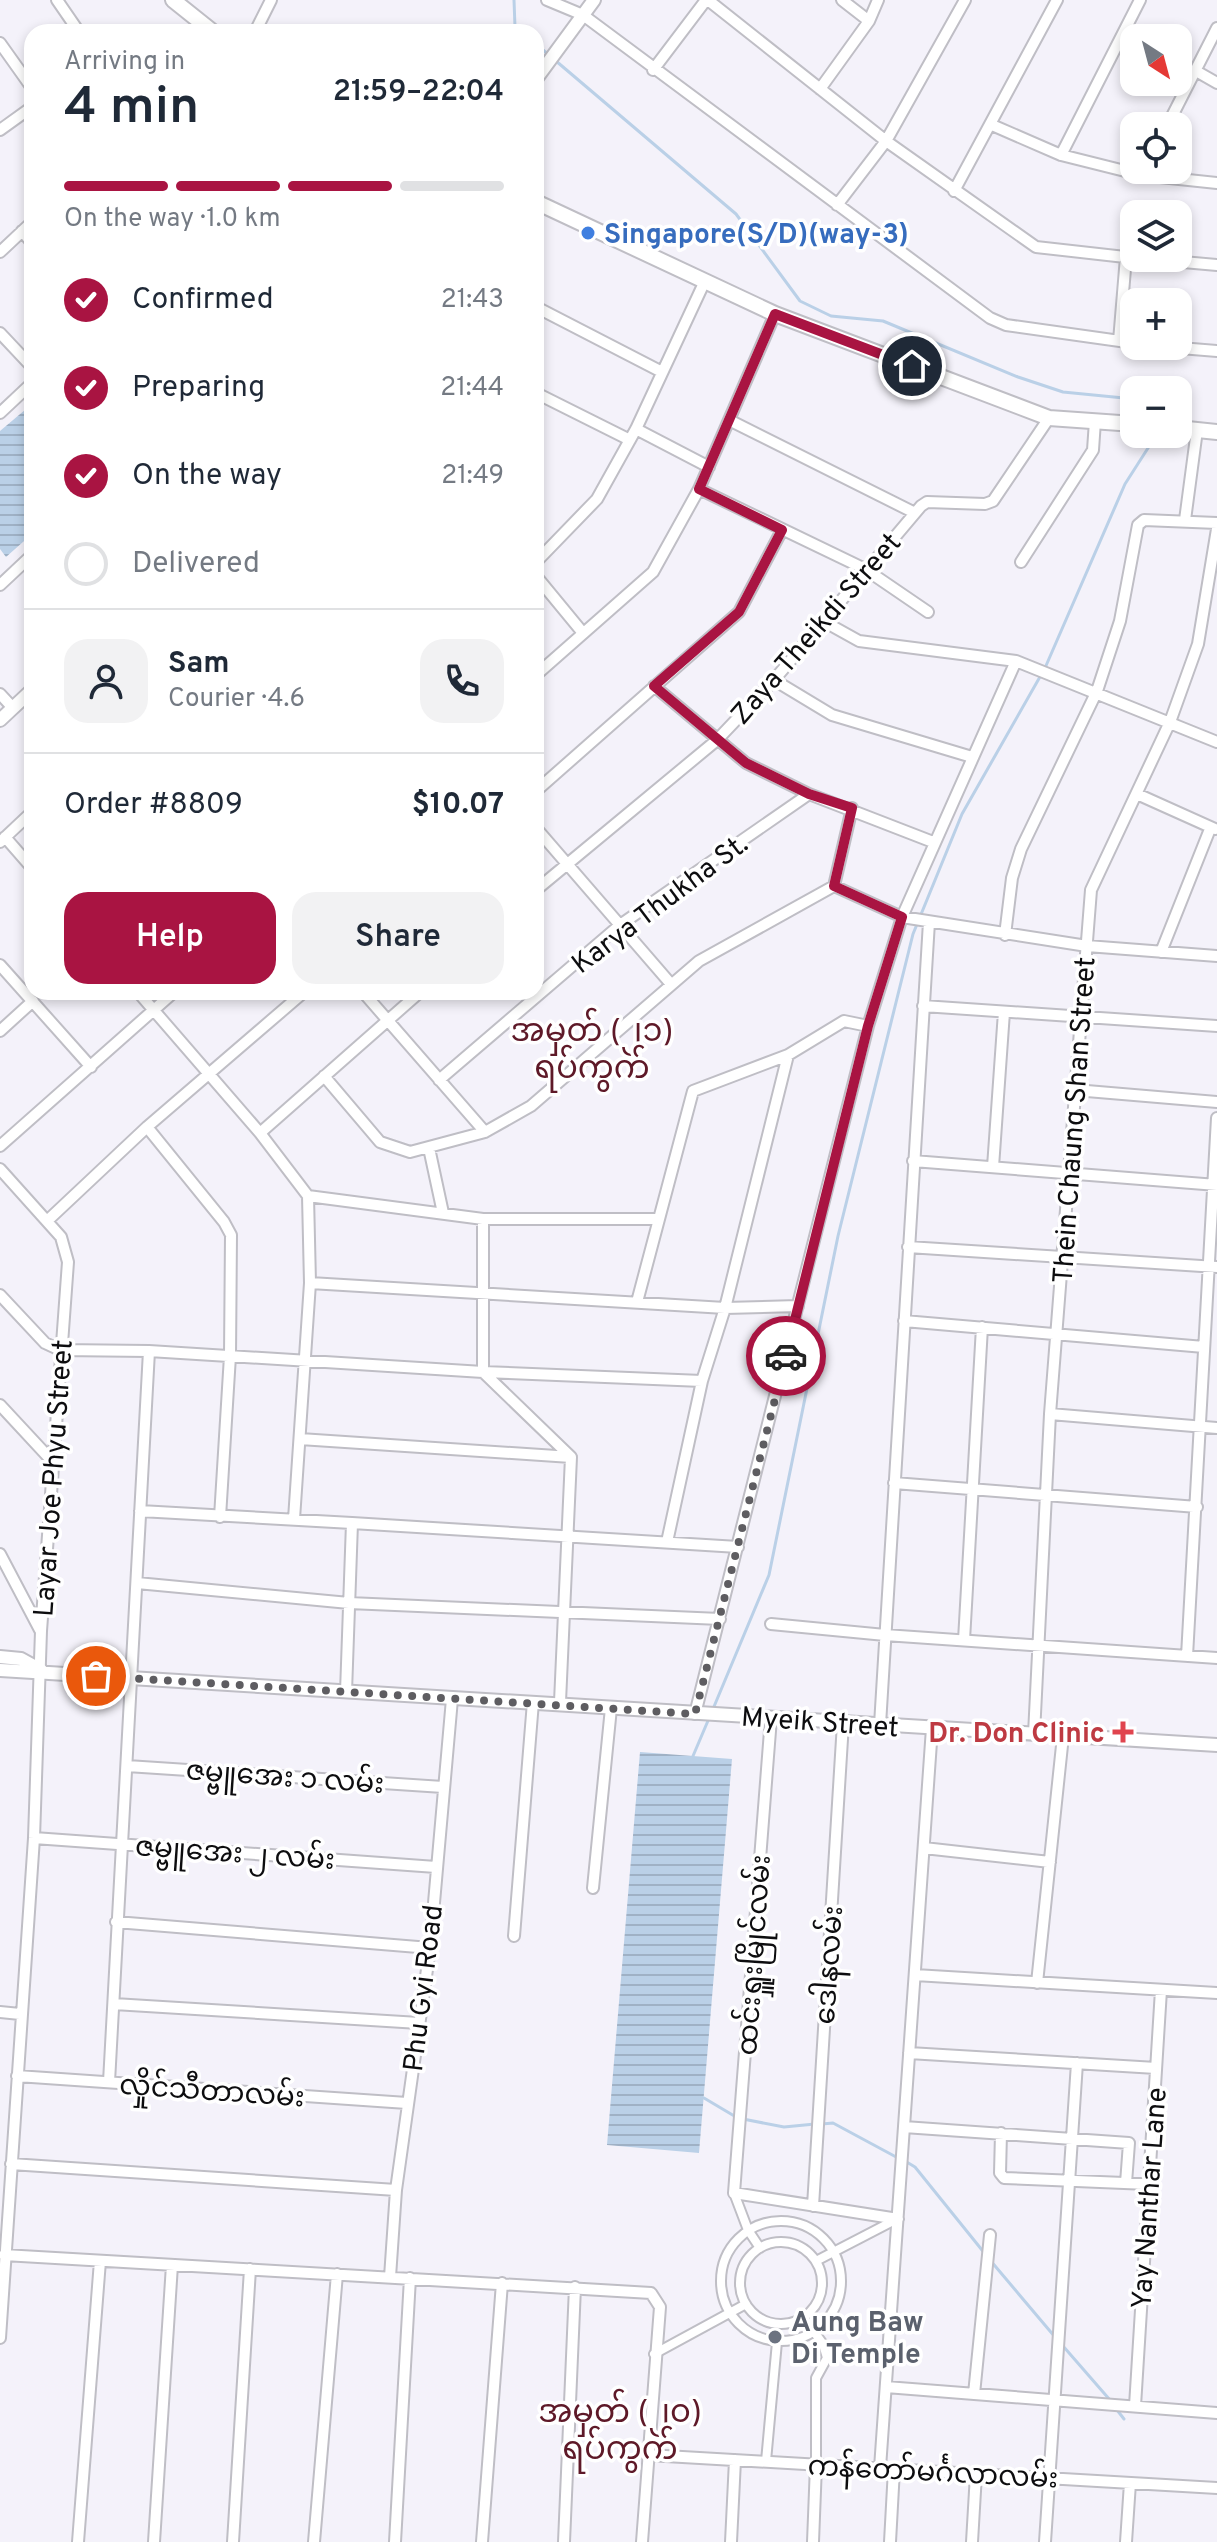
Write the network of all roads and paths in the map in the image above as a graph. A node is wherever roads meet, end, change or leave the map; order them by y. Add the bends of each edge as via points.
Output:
1 (57, 0) edge
2 (173, 0) edge
3 (271, 0) edge
4 (547, 0) edge
5 (594, 0) edge
6 (707, 0) edge
7 (842, 0) edge
8 (878, 0) edge
9 (965, 0) edge
10 (1140, 0) edge
11 (1053, 1) edge
12 (583, 15) junction
13 (869, 21) junction
14 (74, 24) edge
15 (202, 24) edge
16 (259, 24) edge
17 (1217, 28) edge
18 (0, 43) edge
19 (544, 68) edge
20 (653, 70) junction
21 (1196, 71) junction
22 (24, 77) edge
23 (1217, 83) edge
24 (820, 89) junction
25 (1174, 112) edge
26 (24, 113) edge
27 (992, 125) junction
28 (0, 130) edge
29 (886, 141) junction
30 (1061, 155) junction
31 (1120, 167) edge
32 (1192, 179) edge
33 (1217, 183) edge
34 (954, 191) junction
35 (837, 205) junction
36 (544, 206) edge
37 (22, 231) joint
38 (24, 233) edge
39 (0, 252) edge
40 (1120, 257) edge
41 (1192, 263) edge
42 (1217, 265) edge
43 (1131, 272) edge
44 (704, 283) junction
45 (544, 311) edge
46 (775, 314) junction
47 (0, 333) edge
48 (1119, 341) joint
49 (1192, 349) edge
50 (1217, 351) edge
51 (24, 358) edge
52 (662, 372) junction
53 (24, 390) edge
54 (544, 397) edge
55 (0, 413) edge
56 (1049, 418) junction
57 (729, 420) junction
58 (1095, 421) junction
59 (1120, 423) edge
60 (636, 429) junction
61 (1192, 429) edge
62 (1197, 430) junction
63 (1217, 432) edge
64 (630, 440) junction
65 (709, 467) junction
66 (699, 489) junction
67 (915, 513) junction
68 (1185, 520) junction
69 (1217, 523) edge
70 (1217, 529) edge
71 (782, 530) junction
72 (544, 554) edge
73 (24, 561) edge
74 (1021, 562) dead end
75 (865, 569) junction
76 (3, 577) edge
77 (544, 586) edge
78 (928, 612) dead end
79 (823, 621) junction
80 (583, 633) junction
81 (1020, 663) junction
82 (544, 668) edge
83 (774, 680) junction
84 (654, 686) junction
85 (1097, 691) junction
86 (0, 694) edge
87 (24, 698) edge
88 (13, 708) junction
89 (0, 720) edge
90 (1170, 722) junction
91 (717, 740) junction
92 (1217, 742) edge
93 (972, 757) junction
94 (544, 784) edge
95 (809, 794) junction
96 (1137, 794) junction
97 (852, 808) junction
98 (24, 820) edge
99 (1214, 829) edge
100 (544, 838) edge
101 (3, 840) edge
102 (933, 842) junction
103 (24, 860) edge
104 (566, 864) junction
105 (544, 883) edge
106 (834, 886) junction
107 (907, 918) junction
108 (927, 921) junction
109 (620, 925) junction
110 (1005, 935) junction
111 (1087, 946) junction
112 (1161, 952) junction
113 (1217, 956) edge
114 (0, 965) edge
115 (670, 983) junction
116 (544, 990) edge
117 (24, 991) edge
118 (145, 1000) edge
119 (165, 1000) edge
120 (295, 1000) edge
121 (370, 1000) edge
122 (411, 1000) edge
123 (532, 1000) edge
124 (33, 1001) joint
125 (923, 1006) junction
126 (153, 1010) junction
127 (1004, 1012) junction
128 (1081, 1017) junction
129 (387, 1020) junction
130 (868, 1026) junction
131 (1217, 1026) edge
132 (0, 1031) edge
133 (788, 1055) junction
134 (91, 1067) junction
135 (208, 1074) junction
136 (324, 1076) junction
137 (439, 1080) junction
138 (1075, 1090) junction
139 (1217, 1102) edge
140 (1217, 1118) edge
141 (147, 1127) junction
142 (485, 1132) junction
143 (260, 1133) junction
144 (0, 1146) edge
145 (429, 1148) junction
146 (913, 1161) junction
147 (993, 1167) junction
148 (0, 1169) edge
149 (1069, 1173) junction
150 (1215, 1185) edge
151 (308, 1196) junction
152 (443, 1213) junction
153 (483, 1219) junction
154 (659, 1219) junction
155 (47, 1221) junction
156 (908, 1247) junction
157 (1063, 1257) junction
158 (1213, 1267) edge
159 (310, 1283) junction
160 (483, 1293) junction
161 (0, 1295) edge
162 (637, 1302) junction
163 (798, 1306) junction
164 (725, 1308) junction
165 (904, 1321) junction
166 (982, 1327) junction
167 (1057, 1334) junction
168 (1204, 1347) junction
169 (60, 1350) junction
170 (149, 1351) junction
171 (230, 1356) junction
172 (305, 1361) junction
173 (483, 1372) junction
174 (702, 1381) junction
175 (0, 1405) edge
176 (1050, 1414) junction
177 (1200, 1427) junction
178 (1217, 1428) edge
179 (300, 1439) junction
180 (571, 1457) junction
181 (53, 1462) junction
182 (894, 1483) junction
183 (972, 1489) junction
184 (1046, 1495) junction
185 (1197, 1507) junction
186 (140, 1511) junction
187 (220, 1517) junction
188 (294, 1519) junction
189 (352, 1523) junction
190 (565, 1538) junction
191 (667, 1542) junction
192 (738, 1547) junction
193 (0, 1554) edge
194 (137, 1583) junction
195 (349, 1603) junction
196 (563, 1611) junction
197 (720, 1619) junction
198 (771, 1624) dead end
199 (41, 1631) junction
200 (885, 1635) junction
201 (964, 1640) junction
202 (1038, 1645) junction
203 (1187, 1656) junction
204 (0, 1657) edge
205 (1217, 1658) edge
206 (0, 1670) edge
207 (41, 1670) junction
208 (133, 1679) junction
209 (346, 1692) junction
210 (452, 1699) junction
211 (533, 1702) junction
212 (560, 1702) junction
213 (611, 1708) junction
214 (695, 1714) junction
215 (771, 1718) junction
216 (843, 1723) junction
217 (880, 1725) junction
218 (932, 1728) junction
219 (1034, 1734) junction
220 (1063, 1736) junction
221 (1217, 1745) edge
222 (127, 1766) junction
223 (443, 1787) junction
224 (34, 1838) junction
225 (124, 1844) junction
226 (924, 1848) junction
227 (1050, 1862) junction
228 (436, 1867) junction
229 (593, 1888) dead end
230 (116, 1922) junction
231 (514, 1936) dead end
232 (430, 1948) junction
233 (915, 1975) junction
234 (1037, 1983) junction
235 (1161, 1990) junction
236 (1217, 1993) edge
237 (114, 2004) junction
238 (0, 2012) edge
239 (20, 2014) junction
240 (419, 2023) junction
241 (909, 2053) junction
242 (1077, 2063) junction
243 (1156, 2068) junction
244 (17, 2076) junction
245 (109, 2082) junction
246 (407, 2103) junction
247 (904, 2127) junction
248 (1001, 2133) junction
249 (1073, 2139) junction
250 (11, 2164) junction
251 (1070, 2180) junction
252 (1126, 2183) junction
253 (1148, 2184) junction
254 (396, 2190) junction
255 (734, 2193) junction
256 (813, 2206) junction
257 (898, 2219) junction
258 (748, 2230) junction
259 (990, 2235) dead end
260 (760, 2248) junction
261 (834, 2251) junction
262 (4, 2255) junction
263 (100, 2261) junction
264 (816, 2261) junction
265 (172, 2265) junction
266 (250, 2269) junction
267 (337, 2274) junction
268 (390, 2277) junction
269 (410, 2278) junction
270 (502, 2283) junction
271 (575, 2287) junction
272 (746, 2304) junction
273 (730, 2315) junction
274 (803, 2317) junction
275 (813, 2332) junction
276 (0, 2338) edge
277 (777, 2342) junction
278 (654, 2354) junction
279 (886, 2387) junction
280 (974, 2394) junction
281 (1055, 2401) junction
282 (1135, 2406) junction
283 (1217, 2413) edge
284 (648, 2455) junction
285 (735, 2460) junction
286 (766, 2461) junction
287 (816, 2465) junction
288 (880, 2468) junction
289 (894, 2469) junction
290 (976, 2474) junction
291 (1048, 2478) junction
292 (1130, 2483) junction
293 (1217, 2488) edge
294 (78, 2542) edge
295 (154, 2542) edge
296 (233, 2542) edge
297 (314, 2542) edge
298 (395, 2542) edge
299 (482, 2542) edge
300 (564, 2542) edge
301 (642, 2542) edge
302 (731, 2542) edge
303 (813, 2542) edge
304 (890, 2542) edge
305 (972, 2542) edge
306 (1045, 2542) edge
307 (1126, 2542) edge

1 - 14 street
2 - 15 main road
3 - 16 street
4 - 12 street
5 - 12 street
6 - 20 street
6 - 24 street
7 - 13 street
8 - 13 street
9 - 29 street
10 - 30 street
11 - 27 street
12 - 19 street
12 - 20 street
13 - 24 street
17 - 21 street
18 - 22 street
20 - 35 street
21 - 23 street
21 - 25 street
24 - 29 street
26 - 28 street
27 - 30 street
27 - 34 street
29 - 34 street
29 - 35 street
30 - 31 street
32 - 33 street
34 - 40 street via 1045,251
35 - 48 street via 990,318 1006,325
36 - 44 main road
37 - 38 street
37 - 39 street
41 - 42 street
43 - 48 street
44 - 46 main road
44 - 52 street
45 - 52 street
46 - 56 main road
46 - 57 street
47 - 51 street
49 - 50 street
52 - 60 street
53 - 55 street
54 - 64 street
56 - 58 main road
56 - 67 street, Zaya Theikdi Street via 993,501 927,502
57 - 65 street
57 - 67 street
58 - 59 main road
58 - 74 street via 1093,450
60 - 64 street
60 - 65 street
61 - 62 main road
62 - 63 main road
62 - 68 street
64 - 72 street via 597,499
65 - 66 street
66 - 71 street
66 - 80 street via 653,572
67 - 75 street, Zaya Theikdi Street
68 - 69 street
68 - 85 street via 1144,520 1138,525 1120,621
70 - 90 street, Thein Chaung Shan Street via 1198,644
71 - 75 street
71 - 84 street via 739,612
73 - 76 street
75 - 78 street
75 - 79 street, Zaya Theikdi Street
77 - 80 street
79 - 81 street via 859,641
79 - 83 street, Zaya Theikdi Street
80 - 82 street
81 - 85 street
81 - 93 street
83 - 91 street, Zaya Theikdi Street
83 - 93 street via 832,715
84 - 91 street
84 - 94 street
85 - 90 street
85 - 110 street via 1021,849
86 - 88 street
87 - 88 street
88 - 89 street
90 - 92 street
90 - 96 street, Thein Chaung Shan Street
91 - 95 street via 746,763
91 - 104 street, Zaya Theikdi Street
93 - 102 street
95 - 97 street
95 - 109 street, Karya Thukha St.
96 - 99 street
96 - 111 street, Thein Chaung Shan Street via 1091,890
97 - 102 street
97 - 106 street
98 - 101 street
99 - 112 street
100 - 104 street
101 - 103 street
102 - 107 street
104 - 105 street, Zaya Theikdi Street
104 - 109 street
106 - 107 street
106 - 115 street via 699,961
107 - 108 street
107 - 130 street
108 - 110 street
108 - 125 street
109 - 115 street
109 - 116 street, Karya Thukha St.
110 - 111 street
111 - 112 street
111 - 128 street, Thein Chaung Shan Street
112 - 113 street
114 - 117 street
115 - 142 street via 531,1106
118 - 126 street
119 - 126 street
120 - 135 street
121 - 129 street
122 - 129 street
123 - 137 street, Karya Thukha St.
124 - 132 street
124 - 134 street
125 - 127 street
125 - 146 street
126 - 134 street
126 - 135 street
127 - 128 street
127 - 147 street
128 - 131 street
128 - 138 street, Thein Chaung Shan Street
129 - 136 street
129 - 137 street
130 - 133 street via 844,1021
130 - 163 street
133 - 154 street via 693,1091
133 - 164 street
134 - 144 street
135 - 141 street
135 - 143 street
136 - 143 street
136 - 145 street via 380,1142 410,1152
137 - 142 street
138 - 139 street
138 - 149 street, Thein Chaung Shan Street
140 - 150 street
141 - 155 street
141 - 171 street via 231,1235
142 - 145 street
143 - 151 street
145 - 152 street
146 - 147 street
146 - 156 street
147 - 149 street
148 - 155 street, Layar Joe Phyu Street
149 - 150 street
149 - 157 street, Thein Chaung Shan Street
150 - 158 street
151 - 152 street
151 - 159 street
152 - 153 street
153 - 154 street
153 - 160 street
154 - 162 street
155 - 169 street, Layar Joe Phyu Street via 61,1237 68,1262
156 - 157 street
156 - 165 street
157 - 158 street
157 - 167 street, Thein Chaung Shan Street
158 - 168 street
159 - 160 street
159 - 172 street
160 - 162 street
160 - 173 street
161 - 169 street via 45,1343
162 - 164 street
163 - 164 street
163 - 192 street
164 - 174 street
165 - 166 street
165 - 182 street
166 - 167 street
166 - 183 street
167 - 168 street
167 - 176 street, Thein Chaung Shan Street
168 - 177 street
169 - 170 street
169 - 181 street, Layar Joe Phyu Street
170 - 171 street
170 - 186 street
171 - 172 street
171 - 187 street
172 - 173 street
172 - 179 street
173 - 174 street
173 - 180 street
174 - 191 street
175 - 181 street
176 - 177 street
176 - 184 street, Thein Chaung Shan Street
177 - 178 street
177 - 185 street
179 - 180 street
179 - 188 street
180 - 190 street
181 - 199 street, Layar Joe Phyu Street
182 - 183 street
182 - 200 street
183 - 184 street
183 - 201 street
184 - 185 street
184 - 202 street, Thein Chaung Shan Street
185 - 203 street
186 - 187 street
186 - 194 street
187 - 188 street
188 - 189 street
189 - 190 street
189 - 195 street
190 - 191 street
190 - 196 street
191 - 192 street
192 - 197 street
193 - 199 street
194 - 195 street
194 - 208 street
195 - 196 street
195 - 209 street
196 - 197 street
196 - 212 street
197 - 214 street
198 - 200 street
199 - 207 street, Layar Joe Phyu Street
200 - 201 street
200 - 217 street
201 - 202 street
202 - 203 street
202 - 219 street, Thein Chaung Shan Street
203 - 205 street
204 - 207 street via 21,1659
206 - 207 street
207 - 208 street, Myeik Street
207 - 224 street, Layar Joe Phyu Street
208 - 209 street, Myeik Street
208 - 222 street
209 - 210 street, Myeik Street
210 - 211 street, Myeik Street
210 - 223 street, Phu Gyi Road
211 - 212 street, Myeik Street
211 - 231 street
212 - 213 street, Myeik Street
213 - 214 street, Myeik Street
213 - 229 street
214 - 215 street, Myeik Street
215 - 216 street, Myeik Street
215 - 255 street, ထင်းရှူးမြိုင်လမ်း
216 - 217 street, Myeik Street
216 - 256 street, ဒေါနလမ်း
217 - 218 street, Myeik Street
218 - 219 street, Myeik Street
218 - 226 street
219 - 220 street, Myeik Street
220 - 221 street, Myeik Street
220 - 227 street
222 - 223 street, ဇမ္ဗူအေး ၁ လမ်း
222 - 225 street
223 - 228 street, Phu Gyi Road
224 - 225 street, ဇမ္ဗူအေး ၂ လမ်း
224 - 239 street, Layar Joe Phyu Street
225 - 228 street, ဇမ္ဗူအေး ၂ လမ်း
225 - 230 street
226 - 227 street
226 - 233 street
227 - 234 street
228 - 232 street, Phu Gyi Road
230 - 232 street
230 - 237 street
232 - 240 street, Phu Gyi Road
233 - 234 street
233 - 241 street
234 - 235 street
235 - 236 street
235 - 243 street, Yay Nanthar Lane
237 - 240 street
237 - 245 street
238 - 239 street
239 - 244 street, Layar Joe Phyu Street
240 - 246 street, Phu Gyi Road
241 - 242 street
241 - 247 street
242 - 243 street
242 - 249 street
243 - 253 street, Yay Nanthar Lane
244 - 245 street, လှိုင်သီတာလမ်း
244 - 250 street, Layar Joe Phyu Street
245 - 246 street, လှိုင်သီတာလမ်း
246 - 254 street, Phu Gyi Road
247 - 248 street
247 - 257 street
248 - 249 street
248 - 251 street via 1004,2178
249 - 251 street
249 - 252 street via 1129,2143
250 - 254 street
250 - 262 street, Layar Joe Phyu Street
251 - 252 street
251 - 281 street
252 - 253 street
253 - 282 street, Yay Nanthar Lane
254 - 268 street, Phu Gyi Road
255 - 256 street
255 - 258 street
256 - 257 street
257 - 261 street
257 - 279 street
258 - 260 street
258 - 261 street via 766,2222 795,2223 821,2235
258 - 273 street via 733,2243 722,2269 722,2298
259 - 280 street
260 - 264 street via 791,2242
260 - 272 street via 740,2277
261 - 264 street
261 - 275 street via 842,2286 828,2320
262 - 263 street
262 - 276 street, Layar Joe Phyu Street
263 - 265 street
263 - 294 street
264 - 274 street via 822,2293
265 - 266 street
265 - 295 street
266 - 267 street
266 - 296 street
267 - 268 street
267 - 297 street
268 - 269 street
269 - 270 street
269 - 298 street
270 - 271 street
270 - 299 street
271 - 278 street via 651,2293 660,2307
271 - 300 street
272 - 273 street
272 - 274 street via 767,2321 781,2324
273 - 277 street via 751,2333
273 - 278 street
274 - 275 street
275 - 277 street
275 - 287 street via 827,2358 816,2378
277 - 286 street
278 - 284 street
279 - 280 street
279 - 288 street
280 - 281 street
281 - 282 street
281 - 291 street
282 - 283 street
284 - 285 street, ကန်တော်မင်္ဂလာလမ်း
284 - 301 street
285 - 286 street, ကန်တော်မင်္ဂလာလမ်း
285 - 302 street
286 - 287 street, ကန်တော်မင်္ဂလာလမ်း
287 - 288 street, ကန်တော်မင်္ဂလာလမ်း
287 - 303 street
288 - 289 street, ကန်တော်မင်္ဂလာလမ်း
289 - 290 street, ကန်တော်မင်္ဂလာလမ်း
289 - 304 street
290 - 291 street, ကန်တော်မင်္ဂလာလမ်း
290 - 305 street
291 - 292 street, ကန်တော်မင်္ဂလာလမ်း
291 - 306 street
292 - 293 street, ကန်တော်မင်္ဂလာလမ်း
292 - 307 street

